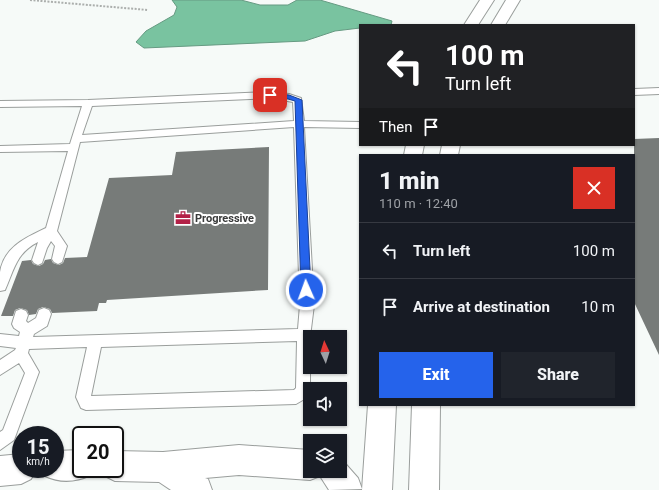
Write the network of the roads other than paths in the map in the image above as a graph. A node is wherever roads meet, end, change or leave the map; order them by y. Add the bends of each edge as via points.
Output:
1 (487, 0) edge
2 (513, 0) edge
3 (472, 24) edge
4 (499, 24) edge
5 (659, 91) edge
6 (635, 92) edge
7 (88, 103) junction
8 (0, 104) edge
9 (300, 124) junction
10 (359, 125) edge
11 (75, 143) junction
12 (0, 149) edge
13 (50, 231) junction
14 (58, 259) dead end
15 (38, 260) dead end
16 (0, 286) edge
17 (44, 314) dead end
18 (21, 315) dead end
19 (304, 330) edge
20 (303, 335) edge
21 (0, 340) edge
22 (95, 341) junction
23 (24, 342) junction
24 (0, 368) edge
25 (303, 374) edge
26 (382, 406) edge
27 (426, 406) edge
28 (0, 442) edge
29 (303, 465) edge
30 (124, 466) edge
31 (163, 467) junction
32 (12, 469) edge
33 (0, 470) edge
34 (197, 490) edge
35 (378, 490) edge
36 (424, 490) edge

1 - 3 street
2 - 4 street
5 - 6 lane
7 - 8 lane
7 - 9 lane via 289,97 298,100
7 - 11 lane
9 - 10 lane
9 - 11 lane
9 - 19 lane via 307,305
11 - 12 lane
11 - 13 lane
13 - 14 lane via 61,246
13 - 15 lane via 41,247
13 - 16 lane via 27,242 14,253
17 - 23 lane via 42,322
18 - 23 lane via 19,324
20 - 22 lane
21 - 23 lane
22 - 23 lane
22 - 25 lane via 83,397 86,403 296,397 303,392
23 - 24 lane
23 - 28 lane via 32,372 10,435
26 - 35 street
27 - 36 street
29 - 31 street via 239,460
30 - 31 street
31 - 34 street
32 - 33 street

